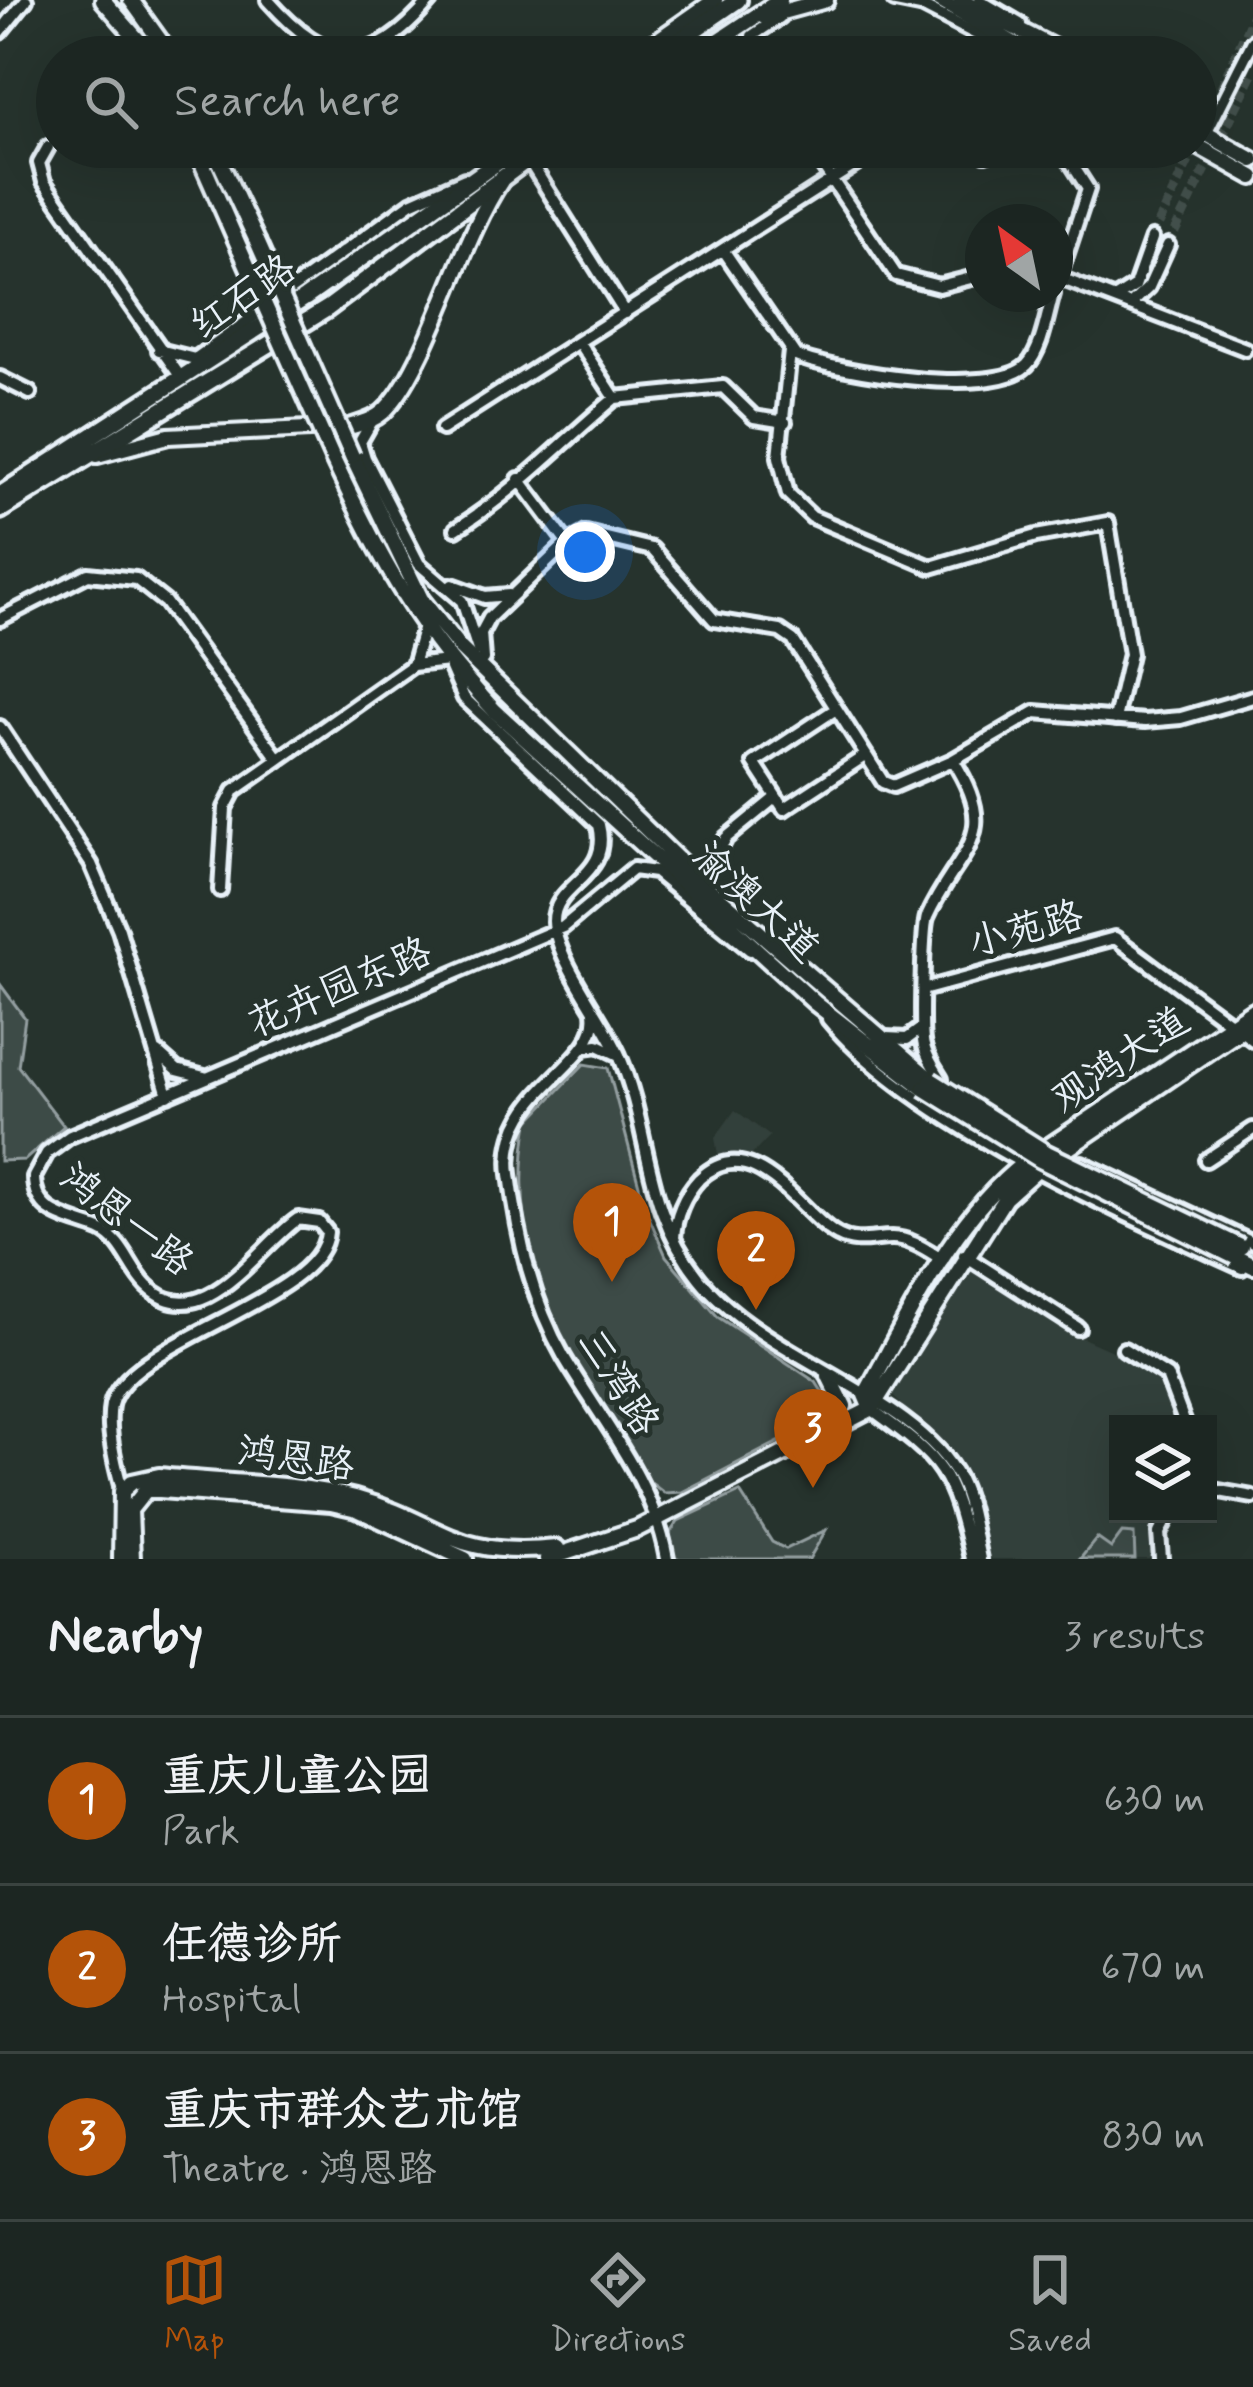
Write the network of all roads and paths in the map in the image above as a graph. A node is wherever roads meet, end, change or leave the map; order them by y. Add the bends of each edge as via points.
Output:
1 (26, 0) edge
2 (104, 0) edge
3 (131, 0) edge
4 (268, 0) edge
5 (431, 0) edge
6 (715, 0) edge
7 (738, 0) edge
8 (752, 0) edge
9 (780, 0) edge
10 (895, 0) edge
11 (939, 0) edge
12 (961, 0) edge
13 (979, 0) edge
14 (819, 1) edge
15 (915, 3) edge
16 (1004, 30) junction
17 (0, 32) edge
18 (732, 32) junction
19 (135, 36) edge
20 (157, 36) edge
21 (304, 36) edge
22 (394, 36) edge
23 (664, 36) edge
24 (686, 36) edge
25 (702, 36) edge
26 (726, 36) edge
27 (753, 36) edge
28 (980, 36) edge
29 (1011, 36) edge
30 (1020, 36) edge
31 (1038, 36) edge
32 (1253, 41) edge
33 (1217, 104) edge
34 (1217, 144) edge
35 (1217, 150) edge
36 (1253, 160) edge
37 (40, 168) edge
38 (204, 168) edge
39 (223, 168) edge
40 (502, 168) edge
41 (533, 168) edge
42 (824, 168) edge
43 (852, 168) edge
44 (1074, 168) edge
45 (497, 172) junction
46 (1253, 177) edge
47 (832, 181) junction
48 (1073, 234) edge
49 (1152, 238) tunnel mouth
50 (1168, 245) tunnel mouth
51 (724, 251) junction
52 (965, 280) edge
53 (1149, 287) junction
54 (1073, 288) edge
55 (1113, 298) junction
56 (1130, 304) junction
57 (1047, 312) edge
58 (626, 313) junction
59 (1175, 322) junction
60 (579, 343) junction
61 (1245, 349) dead end
62 (159, 350) junction
63 (790, 351) junction
64 (195, 358) junction
65 (814, 360) junction
66 (792, 376) junction
67 (0, 378) edge
68 (182, 379) junction
69 (30, 393) dead end
70 (615, 398) junction
71 (372, 421) junction
72 (785, 422) junction
73 (442, 429) dead end
74 (84, 459) junction
75 (519, 479) junction
76 (0, 495) edge
77 (0, 510) edge
78 (456, 529) dead end
79 (567, 542) junction
80 (445, 582) junction
81 (512, 594) junction
82 (0, 620) edge
83 (423, 630) junction
84 (483, 659) junction
85 (448, 661) junction
86 (413, 665) junction
87 (509, 698) junction
88 (1253, 698) edge
89 (836, 709) junction
90 (1114, 718) junction
91 (0, 727) edge
92 (866, 755) junction
93 (277, 757) junction
94 (952, 760) junction
95 (776, 797) junction
96 (702, 883) junction
97 (220, 890) dead end
98 (556, 930) junction
99 (768, 961) junction
100 (926, 988) junction
101 (820, 998) junction
102 (593, 1005) junction
103 (1253, 1010) edge
104 (922, 1028) junction
105 (1244, 1030) edge
106 (886, 1038) junction
107 (152, 1046) junction
108 (584, 1047) junction
109 (619, 1055) junction
110 (207, 1078) junction
111 (932, 1082) junction
112 (168, 1095) junction
113 (1007, 1123) junction
114 (1253, 1129) edge
115 (993, 1145) junction
116 (1057, 1151) junction
117 (1206, 1160) dead end
118 (1030, 1166) junction
119 (686, 1197) junction
120 (655, 1200) junction
121 (674, 1243) junction
122 (1246, 1249) edge
123 (964, 1255) junction
124 (943, 1260) junction
125 (1253, 1269) edge
126 (1078, 1328) dead end
127 (1124, 1349) dead end
128 (829, 1376) junction
129 (875, 1377) junction
130 (847, 1387) junction
131 (871, 1402) junction
132 (1182, 1415) edge
133 (824, 1435) junction
134 (122, 1491) junction
135 (1217, 1491) edge
136 (1253, 1497) edge
137 (130, 1510) junction
138 (659, 1516) junction
139 (1165, 1523) edge
140 (121, 1559) edge
141 (132, 1559) edge
142 (465, 1559) edge
143 (547, 1559) edge
144 (667, 1559) edge
145 (976, 1559) edge
146 (1161, 1559) edge

1 - 17 street
2 - 19 main road
3 - 20 main road
4 - 21 street
5 - 22 street
6 - 23 main road
7 - 24 highway
8 - 25 highway
9 - 18 main road
10 - 15 main road
11 - 16 main road
12 - 16 main road
13 - 31 street
14 - 18 main road
14 - 27 street
15 - 28 street
16 - 29 main road
16 - 30 main road
18 - 26 main road
32 - 33 street
34 - 36 main road
35 - 46 main road
37 - 62 street
38 - 83 main road, 渝澳大道, bridge via 374,546
39 - 87 main road, 渝澳大道, bridge via 421,598
40 - 45 highway, 红石路
41 - 58 street
42 - 47 street
43 - 47 street
44 - 48 street via 1088,190
45 - 64 street via 411,203
45 - 68 highway, 红石路
45 - 71 main road, 红石路 via 400,391
45 - 74 highway, 红石路 via 328,308
47 - 51 street
47 - 52 street via 896,275 939,286
49 - 55 street via 1132,291
50 - 53 street
51 - 58 street
51 - 63 street
53 - 56 street
53 - 59 street
54 - 55 street
55 - 56 street
56 - 59 street
57 - 65 street via 1031,361 994,381
58 - 60 street
59 - 61 street
60 - 70 street
60 - 73 street
62 - 64 street
62 - 68 street
63 - 65 street
63 - 66 street
64 - 68 street
65 - 66 street
66 - 72 street
67 - 69 street
68 - 76 highway, 红石路
70 - 72 street via 724,387 754,417
70 - 75 street
71 - 74 main road, 红石路 via 168,436
71 - 80 street via 360,442 364,458 419,564
72 - 90 street via 782,477 798,507 918,566 1108,523 1130,654
74 - 77 highway, 红石路
75 - 78 street via 508,496
75 - 79 street
79 - 81 street
79 - 89 street via 586,533 652,549 714,620 793,640
80 - 81 street via 485,597
80 - 84 street via 462,601
81 - 84 street via 481,633
82 - 93 street via 88,574 136,579 166,602
83 - 85 main road, 渝澳大道
83 - 86 street
84 - 87 street
85 - 86 street
85 - 98 street via 464,698 599,825 597,861 562,900
85 - 99 main road, 渝澳大道
86 - 93 street
87 - 96 main road, 渝澳大道
88 - 90 street via 1180,718
89 - 92 street
89 - 95 street via 754,763
90 - 94 street via 1035,712
91 - 107 street via 91,864
92 - 94 street via 893,786
92 - 95 street via 784,809
93 - 97 street via 225,808
94 - 100 street via 973,792 976,828 925,922
95 - 96 street via 725,838
96 - 101 main road, 渝澳大道
98 - 99 street, 花卉园东路 via 614,881 644,868
98 - 102 street
98 - 110 street, 花卉园东路
99 - 101 main road, 渝澳大道
100 - 104 street
100 - 105 street, 小苑路 via 1115,938
101 - 106 street
101 - 111 main road, 渝澳大道
101 - 115 street via 865,1054
102 - 108 street via 594,1032
102 - 109 street
103 - 105 main road, 观鸿大道
104 - 106 street via 907,1039
104 - 111 street
105 - 116 main road, 观鸿大道
106 - 111 street
107 - 110 street via 178,1070
107 - 112 street
108 - 109 street
108 - 138 street, 三湾路 via 520,1116 509,1172 541,1311
109 - 120 street
110 - 112 street, 鸿恩一路
111 - 113 street
111 - 122 main road, 渝澳大道, bridge via 1040,1160
112 - 134 street, 鸿恩一路 via 51,1150 34,1178 40,1201 70,1222 105,1232 148,1286 181,1302 226,1286 298,1219 320,1222 326,1245 262,1297 118,1388 111,1427
113 - 115 street via 1009,1139
113 - 116 street
114 - 117 street
115 - 118 street
116 - 118 main road, 观鸿大道
116 - 122 street
118 - 123 main road
118 - 124 main road via 979,1208
118 - 125 street
119 - 120 street
119 - 121 street
119 - 124 street via 710,1171 746,1167 789,1186 837,1235 902,1239
120 - 121 street
121 - 128 street via 719,1299
122 - 125 main road, 渝澳大道
123 - 126 street
123 - 131 main road
124 - 129 main road
127 - 132 street via 1167,1376
128 - 130 street
128 - 133 main road via 844,1406
129 - 130 main road
129 - 131 main road
130 - 131 street
131 - 133 main road, 鸿恩路
131 - 145 street via 946,1473
133 - 138 main road, 鸿恩路
134 - 137 street, 鸿恩一路
134 - 138 main road, 鸿恩路 via 159,1476 333,1493 496,1558
134 - 140 main road
135 - 136 street
137 - 141 main road
137 - 142 main road, 鸿恩路 via 146,1490 331,1503
138 - 143 main road, 鸿恩路
138 - 144 street, 三湾路
139 - 146 street

